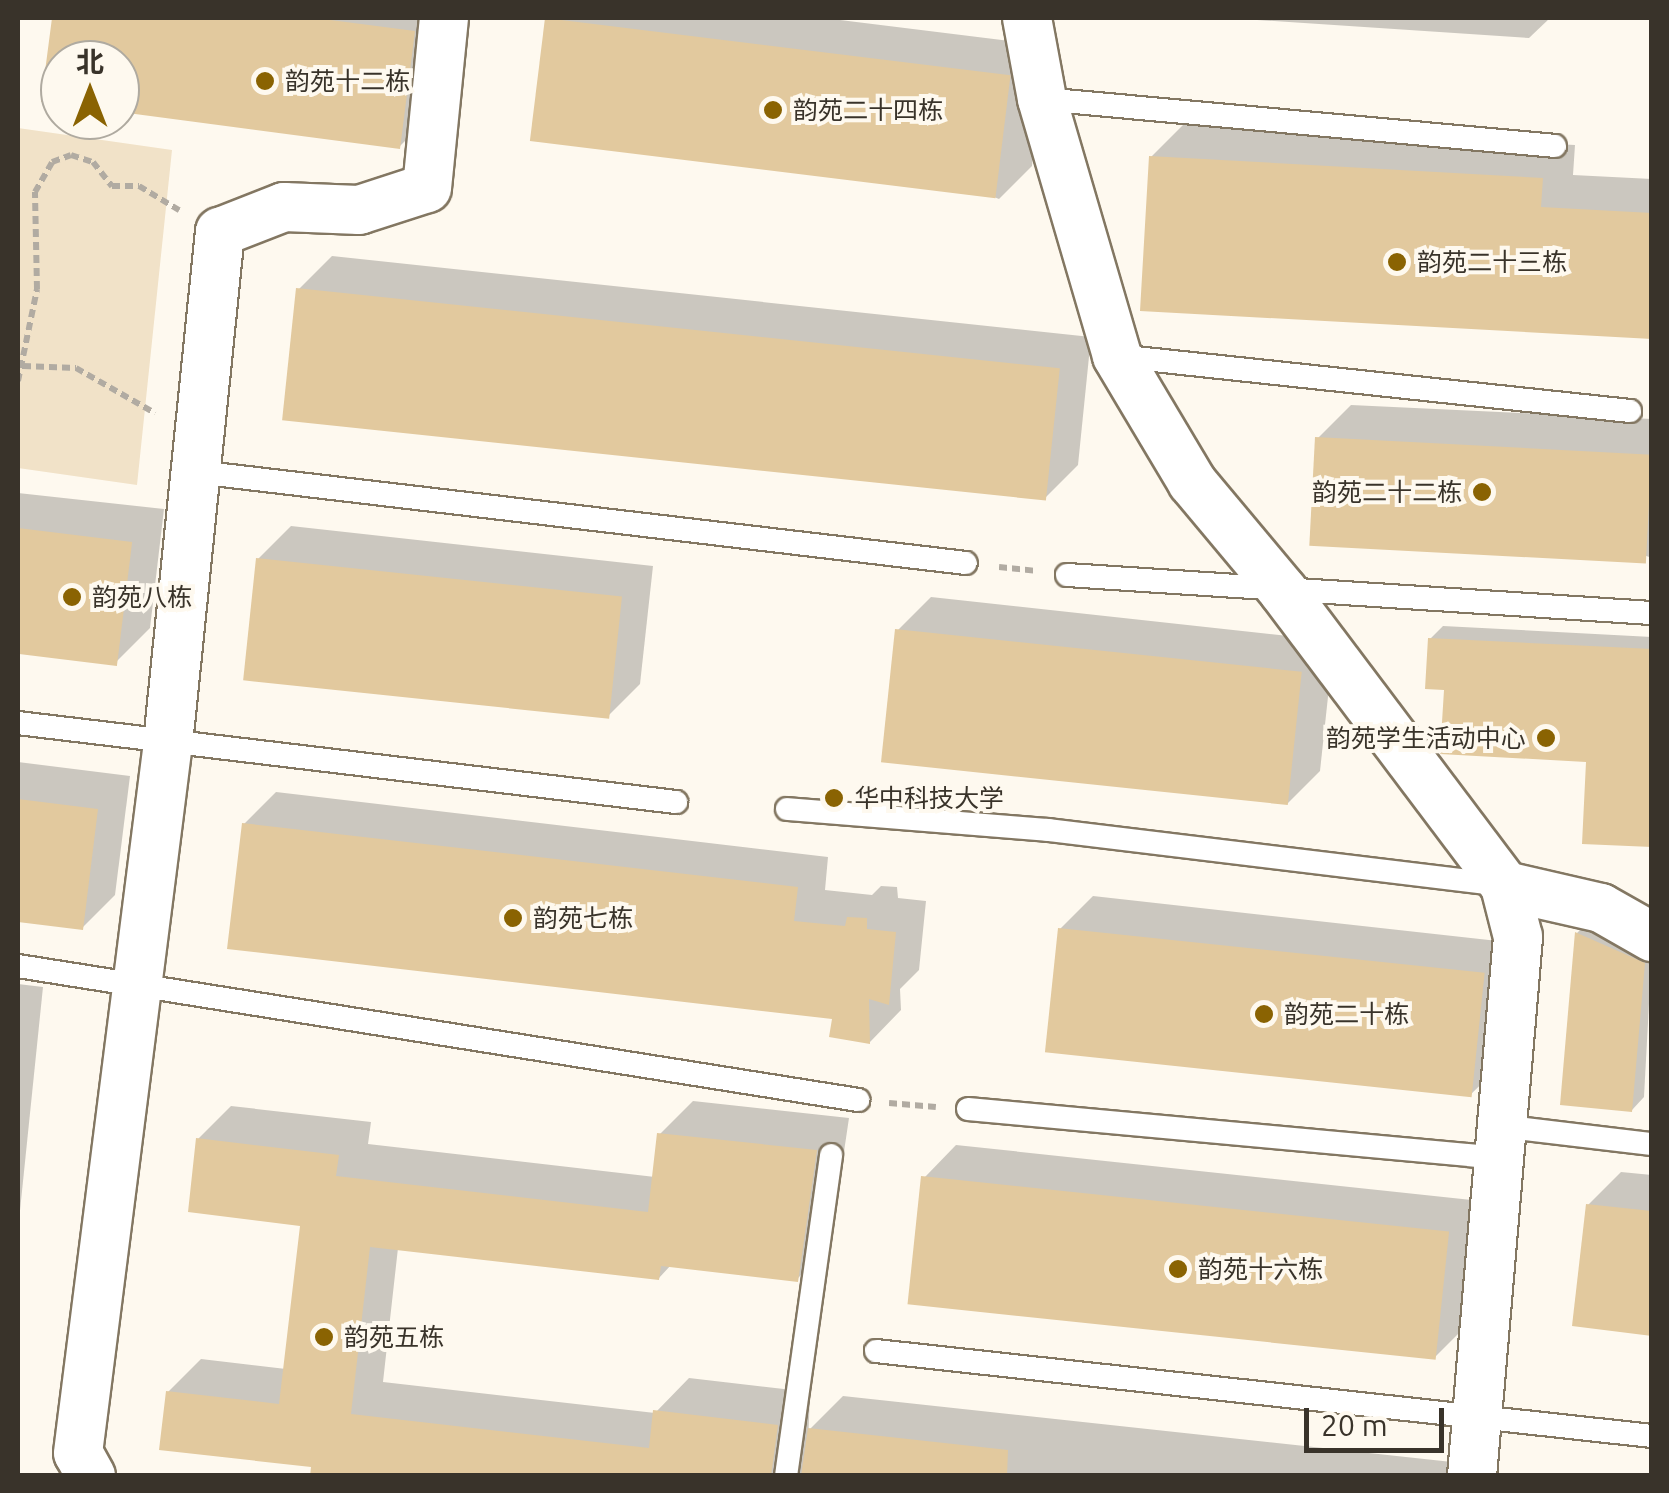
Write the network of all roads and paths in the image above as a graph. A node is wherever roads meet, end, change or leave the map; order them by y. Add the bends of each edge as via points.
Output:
1 (444, 18) edge
2 (1027, 18) edge
3 (1042, 99) junction
4 (1555, 146) dead end
5 (220, 232) junction
6 (1117, 356) junction
7 (23, 366) junction
8 (18, 381) edge
9 (1630, 411) dead end
10 (198, 455) junction
11 (966, 562) joint
12 (1067, 575) joint
13 (1283, 591) junction
14 (1652, 613) edge
15 (18, 724) edge
16 (168, 743) junction
17 (676, 802) dead end
18 (786, 809) dead end
19 (1505, 886) junction
20 (1652, 936) edge
21 (18, 966) edge
22 (139, 983) junction
23 (858, 1100) joint
24 (968, 1109) joint
25 (1500, 1142) junction
26 (1652, 1144) edge
27 (830, 1155) dead end
28 (876, 1351) dead end
29 (1476, 1422) junction
30 (1652, 1436) edge
31 (91, 1476) edge
32 (786, 1476) edge
33 (1472, 1476) edge

1 - 5 street via 427,188 359,210 284,207
2 - 3 street
3 - 4 lane
3 - 6 street
5 - 7 path via 139,186 112,186 93,162 70,155 52,162 35,192 38,289
5 - 10 street
6 - 9 lane
6 - 13 street via 1192,482
7 - 8 path
7 - 10 path via 76,368
10 - 11 lane
10 - 16 street
11 - 12 path
12 - 13 lane
13 - 14 lane
13 - 19 street
15 - 16 lane
16 - 17 lane
16 - 22 street
18 - 19 lane via 1048,830
19 - 20 street via 1601,908
19 - 25 street via 1518,938
21 - 22 lane
22 - 23 lane
22 - 31 street via 78,1453
23 - 24 path
24 - 25 lane
25 - 26 lane
25 - 29 street
27 - 32 lane
28 - 29 lane
29 - 30 lane
29 - 33 street

